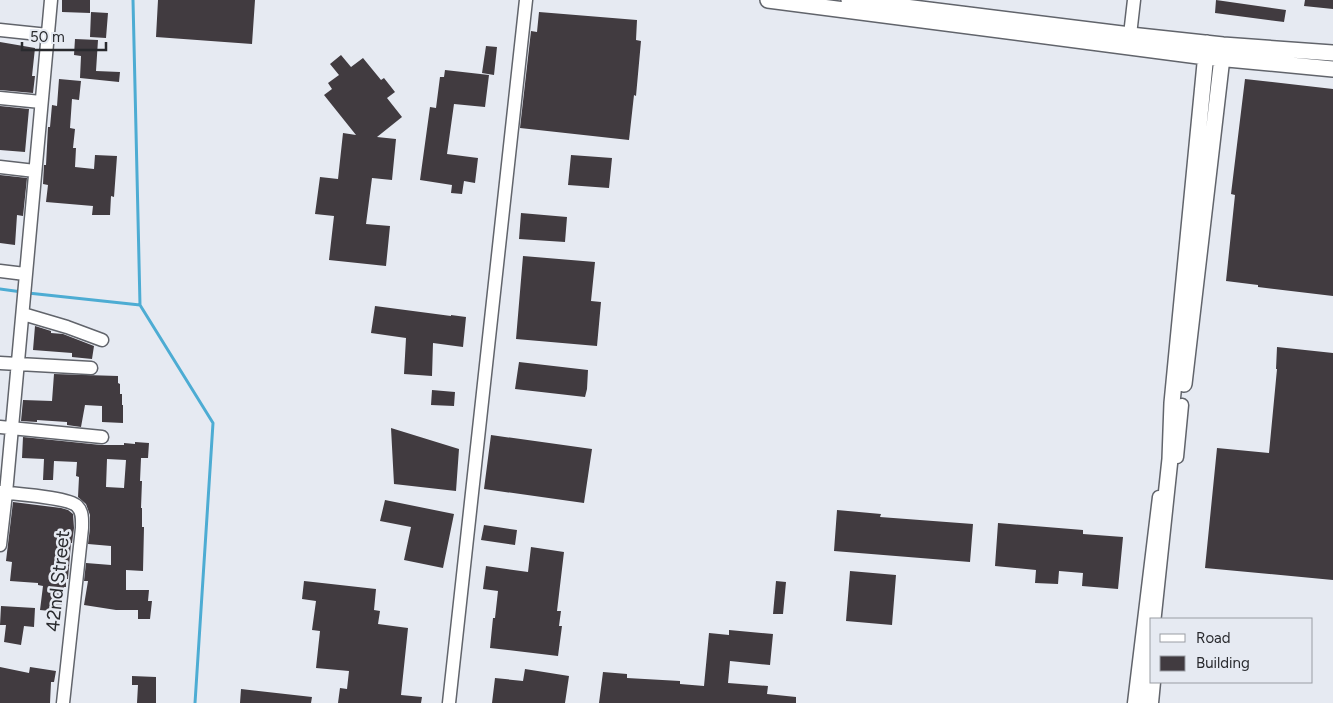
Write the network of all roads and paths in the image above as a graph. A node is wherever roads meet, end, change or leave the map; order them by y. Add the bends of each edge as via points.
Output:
1 (51, 0) edge
2 (526, 0) edge
3 (768, 0) edge
4 (849, 0) edge
5 (1134, 0) edge
6 (0, 30) edge
7 (48, 34) junction
8 (1130, 35) junction
9 (1206, 50) junction
10 (1223, 52) junction
11 (1333, 53) edge
12 (1333, 69) edge
13 (0, 98) edge
14 (41, 102) junction
15 (0, 167) edge
16 (35, 171) junction
17 (0, 271) edge
18 (25, 280) junction
19 (22, 317) junction
20 (102, 340) dead end
21 (0, 363) edge
22 (18, 364) junction
23 (91, 368) dead end
24 (1177, 404) junction
25 (6, 428) edge
26 (102, 437) dead end
27 (3, 492) edge
28 (0, 545) edge
29 (1153, 618) edge
30 (1160, 618) edge
31 (1150, 644) edge
32 (1154, 683) edge
33 (63, 703) edge
34 (449, 703) edge
35 (1134, 703) edge
36 (1143, 703) edge
37 (1152, 703) edge

1 - 7 street
2 - 34 street
3 - 9 main road
4 - 8 main road
5 - 8 street
6 - 7 street
7 - 14 street
8 - 9 main road
9 - 10 main road
9 - 24 main road
10 - 11 main road
10 - 12 main road
10 - 24 main road
13 - 14 street
14 - 16 street
15 - 16 street
16 - 18 street
17 - 18 street
18 - 19 street
19 - 20 street via 67,327
19 - 22 street
21 - 22 street
22 - 23 street
22 - 25 street
24 - 29 main road
24 - 30 street
24 - 35 street via 1158,507
25 - 26 street
25 - 27 street
27 - 28 street
27 - 33 street, 42nd Street via 61,500 76,504 82,513
31 - 36 main road
32 - 37 street

